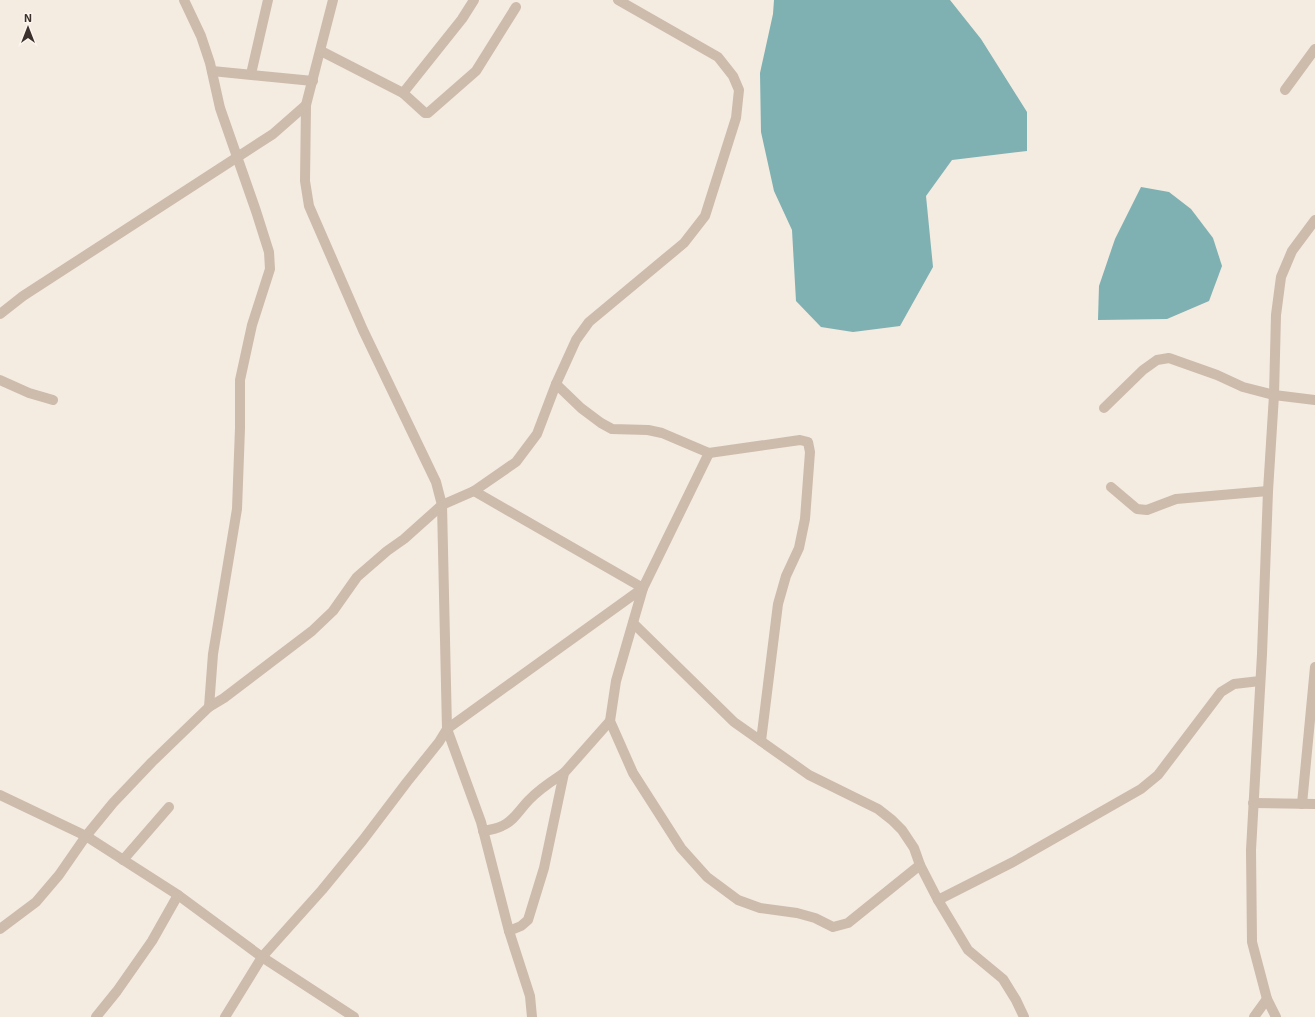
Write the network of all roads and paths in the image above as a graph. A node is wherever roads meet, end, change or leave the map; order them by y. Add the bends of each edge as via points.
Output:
1 (184, 0) edge
2 (268, 0) edge
3 (333, 0) edge
4 (474, 0) edge
5 (618, 0) edge
6 (516, 7) dead end
7 (1315, 49) edge
8 (321, 51) junction
9 (212, 71) junction
10 (251, 74) junction
11 (313, 80) junction
12 (1285, 90) dead end
13 (403, 93) junction
14 (306, 105) junction
15 (237, 158) junction
16 (1315, 220) edge
17 (0, 314) edge
18 (0, 380) edge
19 (556, 384) junction
20 (1274, 395) junction
21 (53, 400) dead end
22 (1315, 400) edge
23 (1104, 408) dead end
24 (709, 453) junction
25 (1111, 487) dead end
26 (474, 491) junction
27 (1268, 491) junction
28 (442, 505) junction
29 (643, 588) junction
30 (633, 623) junction
31 (1315, 667) edge
32 (1260, 681) junction
33 (209, 707) junction
34 (610, 721) junction
35 (447, 729) junction
36 (761, 741) junction
37 (564, 772) junction
38 (0, 794) edge
39 (1253, 803) junction
40 (1302, 804) junction
41 (1315, 804) edge
42 (169, 807) dead end
43 (483, 831) junction
44 (86, 836) junction
45 (123, 860) junction
46 (920, 865) junction
47 (178, 895) junction
48 (938, 900) junction
49 (0, 929) edge
50 (509, 931) junction
51 (262, 957) junction
52 (1267, 999) junction
53 (96, 1017) edge
54 (224, 1017) edge
55 (354, 1017) edge
56 (532, 1017) edge
57 (1024, 1017) edge
58 (1254, 1017) edge
59 (1276, 1017) edge

1 - 9 street via 201,36
2 - 10 street
3 - 8 street
4 - 13 street
5 - 19 street via 718,57 733,76 739,90 736,118 705,216 684,243 589,322 576,340
6 - 13 street via 476,71 432,110 425,112
7 - 12 street
8 - 11 street
8 - 13 street
9 - 10 street
9 - 15 street via 220,108
10 - 11 street
11 - 14 street
14 - 15 street via 273,134
14 - 28 street via 304,181 309,206 436,482
15 - 17 street
15 - 33 street via 269,252 270,269 252,325 240,380 237,509 213,654
16 - 20 street via 1292,251 1281,277 1276,315
18 - 21 street
19 - 24 street via 581,408 601,424 612,429 662,433
19 - 26 street via 537,434 516,462
20 - 22 street
20 - 23 street via 1243,387 1169,358 1157,360 1143,370
20 - 27 street
24 - 29 street
24 - 36 street via 800,440 808,442 810,452 805,519 799,548 786,576 778,604
25 - 27 street via 1137,509 1147,510 1176,499
26 - 28 street
26 - 29 street
27 - 32 street
28 - 33 street via 357,577 332,611 312,631
28 - 35 street
29 - 30 street
29 - 35 street
30 - 34 street via 616,681
30 - 36 street via 734,722
31 - 40 street
32 - 39 street
32 - 48 street via 1234,684 1221,692 1158,775 1141,789 1013,862
33 - 44 street via 152,762
34 - 37 street
34 - 46 street via 634,773 681,848 707,877 738,900 760,908 797,913 833,926 842,926
35 - 43 street
35 - 51 street via 430,755 322,890
36 - 46 street via 809,774 878,809 902,830 914,848
37 - 43 street via 541,788 509,822 501,827
37 - 50 street via 544,868 528,920
38 - 44 street
39 - 40 street
39 - 52 street via 1252,942
40 - 41 street
42 - 45 street
43 - 50 street
44 - 45 street
44 - 49 street via 59,875 36,902
45 - 47 street
46 - 48 street
47 - 51 street
47 - 53 street via 152,941
48 - 57 street via 968,950 1003,979
50 - 56 street via 530,996
51 - 54 street
51 - 55 street
52 - 58 street
52 - 59 street

